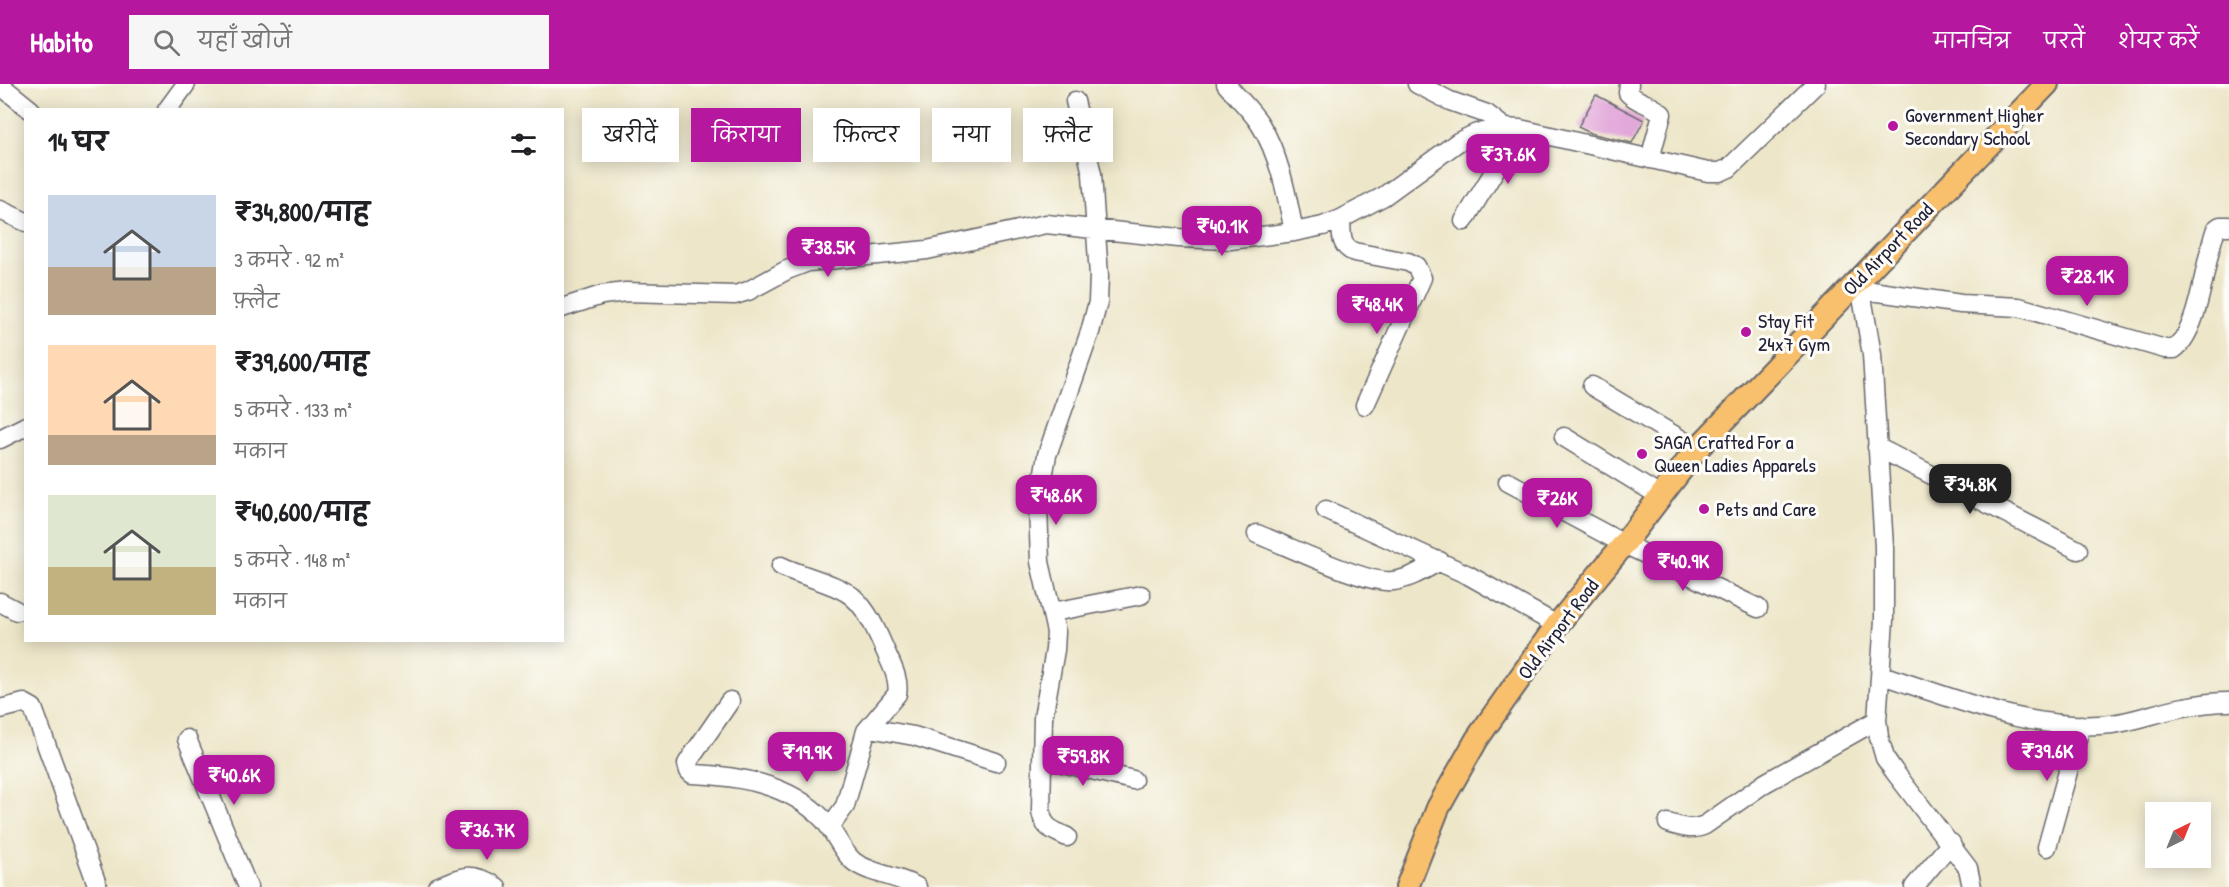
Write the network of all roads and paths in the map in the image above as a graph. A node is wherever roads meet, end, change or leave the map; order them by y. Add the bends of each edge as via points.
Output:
1 (186, 84) edge
2 (1226, 84) edge
3 (1418, 84) edge
4 (1629, 84) edge
5 (1816, 84) edge
6 (2047, 84) edge
7 (0, 85) edge
8 (1075, 101) dead end
9 (29, 108) edge
10 (168, 108) edge
11 (1513, 129) junction
12 (1650, 159) junction
13 (0, 210) edge
14 (1341, 219) junction
15 (24, 221) edge
16 (1464, 221) dead end
17 (2229, 226) edge
18 (1096, 230) junction
19 (1294, 232) junction
20 (1856, 290) junction
21 (564, 307) edge
22 (1592, 386) dead end
23 (1365, 405) dead end
24 (24, 427) edge
25 (1564, 437) dead end
26 (0, 439) edge
27 (1877, 447) junction
28 (1697, 448) junction
29 (1508, 482) dead end
30 (1660, 496) junction
31 (1326, 510) dead end
32 (1257, 534) dead end
33 (1624, 544) junction
34 (2078, 550) dead end
35 (1440, 561) junction
36 (781, 566) dead end
37 (1141, 595) dead end
38 (0, 602) edge
39 (1758, 608) dead end
40 (17, 611) dead end
41 (1053, 612) junction
42 (1557, 625) junction
43 (1881, 675) junction
44 (730, 701) dead end
45 (2229, 702) edge
46 (0, 709) edge
47 (1877, 720) junction
48 (2081, 725) junction
49 (869, 728) junction
50 (187, 739) dead end
51 (1042, 758) junction
52 (996, 762) dead end
53 (1133, 780) dead end
54 (1668, 823) dead end
55 (830, 827) junction
56 (1067, 837) dead end
57 (1951, 843) junction
58 (2047, 847) dead end
59 (98, 887) edge
60 (248, 887) edge
61 (437, 887) edge
62 (498, 887) edge
63 (917, 887) edge
64 (1407, 887) edge
65 (1914, 887) edge
66 (1972, 887) edge

1 - 10 street
2 - 19 street via 1269,141
3 - 11 street
4 - 12 street via 1631,97 1662,114
5 - 12 street via 1729,168 1708,172
6 - 20 main road, Old Airport Road
7 - 9 street
8 - 18 street via 1090,164
11 - 12 street
11 - 14 street via 1477,134 1458,142 1384,196
11 - 16 street
13 - 15 street
14 - 19 street
14 - 23 street via 1342,243 1347,249 1408,262 1416,266 1422,278
17 - 20 street via 2216,229 2186,338 2174,349 2019,307 1961,304
18 - 19 street via 1230,240
18 - 21 street via 1046,225 927,250 808,262 735,295 626,292
18 - 41 street via 1098,302 1047,455 1038,506 1040,562
20 - 27 street via 1872,355
20 - 28 main road, Old Airport Road
22 - 28 street
24 - 26 street
25 - 30 street
27 - 34 street
27 - 43 street via 1884,547
28 - 30 main road, Old Airport Road
29 - 33 street
30 - 33 main road, Old Airport Road
31 - 35 street
32 - 35 street via 1381,581 1407,578
33 - 39 street
33 - 42 main road, Old Airport Road
35 - 42 street
36 - 49 street via 852,596 875,628 898,687 897,694
37 - 41 street
38 - 40 street
41 - 51 street via 1055,650 1043,718
42 - 64 main road, Old Airport Road via 1477,739 1438,808
43 - 47 street
43 - 48 street via 2034,721
44 - 55 street via 687,764 689,771 772,786 803,802
45 - 48 street via 2182,707 2113,724
46 - 59 street via 24,703 33,708
47 - 54 street via 1765,783 1697,829
47 - 57 street via 1885,758
48 - 58 street
49 - 52 street via 914,736
49 - 55 street via 845,806
50 - 60 street
51 - 53 street
51 - 56 street via 1043,821
55 - 63 street via 853,861
57 - 65 street
57 - 66 street via 1968,868
61 - 62 street via 464,875 485,879

